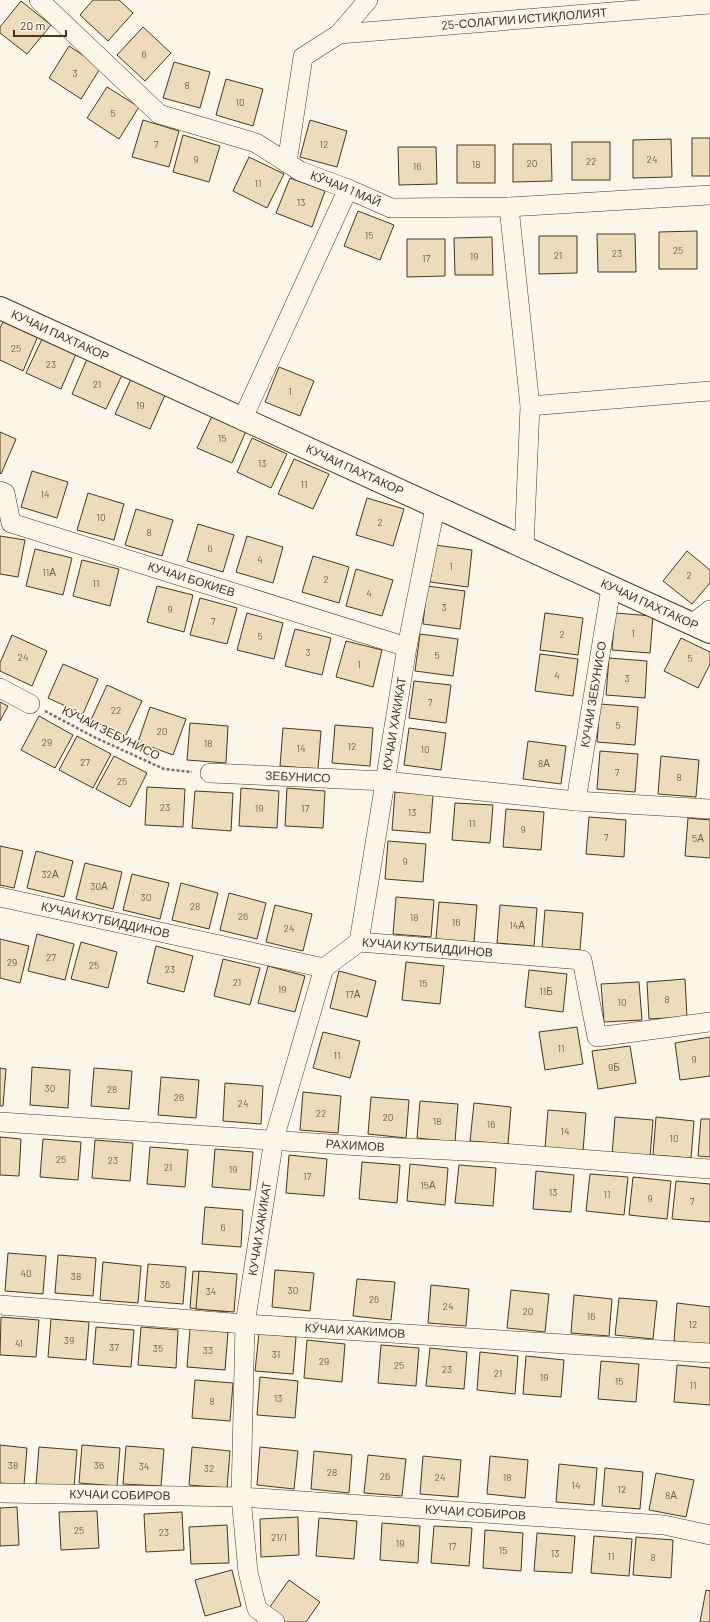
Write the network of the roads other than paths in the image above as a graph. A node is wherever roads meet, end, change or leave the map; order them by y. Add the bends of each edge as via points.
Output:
1 (39, 0) edge
2 (368, 0) edge
3 (710, 4) edge
4 (339, 34) junction
5 (287, 163) junction
6 (348, 189) junction
7 (710, 195) edge
8 (509, 207) junction
9 (0, 308) edge
10 (710, 391) edge
11 (530, 406) junction
12 (242, 420) junction
13 (0, 491) edge
14 (435, 508) junction
15 (524, 548) junction
16 (612, 588) junction
17 (710, 610) edge
18 (701, 628) edge
19 (407, 647) junction
20 (0, 688) edge
21 (30, 704) road end
22 (210, 773) road end
23 (385, 781) junction
24 (576, 801) junction
25 (710, 809) edge
26 (0, 897) edge
27 (359, 942) junction
28 (324, 968) junction
29 (710, 1022) edge
30 (0, 1122) edge
31 (274, 1139) junction
32 (710, 1169) edge
33 (0, 1305) edge
34 (245, 1324) junction
35 (710, 1353) edge
36 (0, 1493) edge
37 (241, 1497) junction
38 (710, 1535) edge
39 (275, 1622) edge

1 - 5 street, КӮЧАИ 1 МАЙ via 159,114 256,143
2 - 4 street, 25-СОЛАГИИ ИСТИҚЛОЛИЯТ
3 - 4 street, 25-СОЛАГИИ ИСТИҚЛОЛИЯТ
4 - 5 street, 25-СОЛАГИИ ИСТИҚЛОЛИЯТ via 303,57
5 - 6 street, КӮЧАИ 1 МАЙ via 300,171
6 - 8 street, КӮЧАИ 1 МАЙ via 391,208
6 - 12 street
7 - 8 street, КӮЧАИ 1 МАЙ
8 - 11 street
9 - 12 main road, КУЧАИ ПАХТАКОР
10 - 11 street
11 - 15 street
12 - 14 main road, КУЧАИ ПАХТАКОР
13 - 19 street, КУЧАИ БОКИЕВ via 5,493 11,523
14 - 15 main road, КУЧАИ ПАХТАКОР
14 - 19 street, КУЧАИ ХАКИКАТ
15 - 16 main road, КУЧАИ ПАХТАКОР
16 - 18 main road, КУЧАИ ПАХТАКОР
16 - 24 street, КУЧАИ ЗЕБУНИСО
17 - 18 street
19 - 23 street, КУЧАИ ХАКИКАТ
20 - 21 street
22 - 23 street, ЗЕБУНИСО
23 - 24 street
23 - 27 street, КУЧАИ ХАКИКАТ
24 - 25 street
26 - 28 street, КУЧАИ КУТБИДДИНОВ
27 - 28 street, КУЧАИ КУТБИДДИНОВ
27 - 29 street, КУЧАИ КУТБИДДИНОВ via 582,960 597,1038
28 - 31 street, КУЧАИ ХАКИКАТ
30 - 31 street, РАХИМОВ
31 - 32 street, РАХИМОВ
31 - 34 street, КУЧАИ ХАКИКАТ
33 - 34 street, КӮЧАИ ХАКИМОВ
34 - 35 street, КӮЧАИ ХАКИМОВ
34 - 37 street, КУЧАИ ХАКИКАТ
36 - 37 street, КУЧАИ СОБИРОВ
37 - 38 street, КУЧАИ СОБИРОВ via 664,1525
37 - 39 street via 248,1572 257,1610

